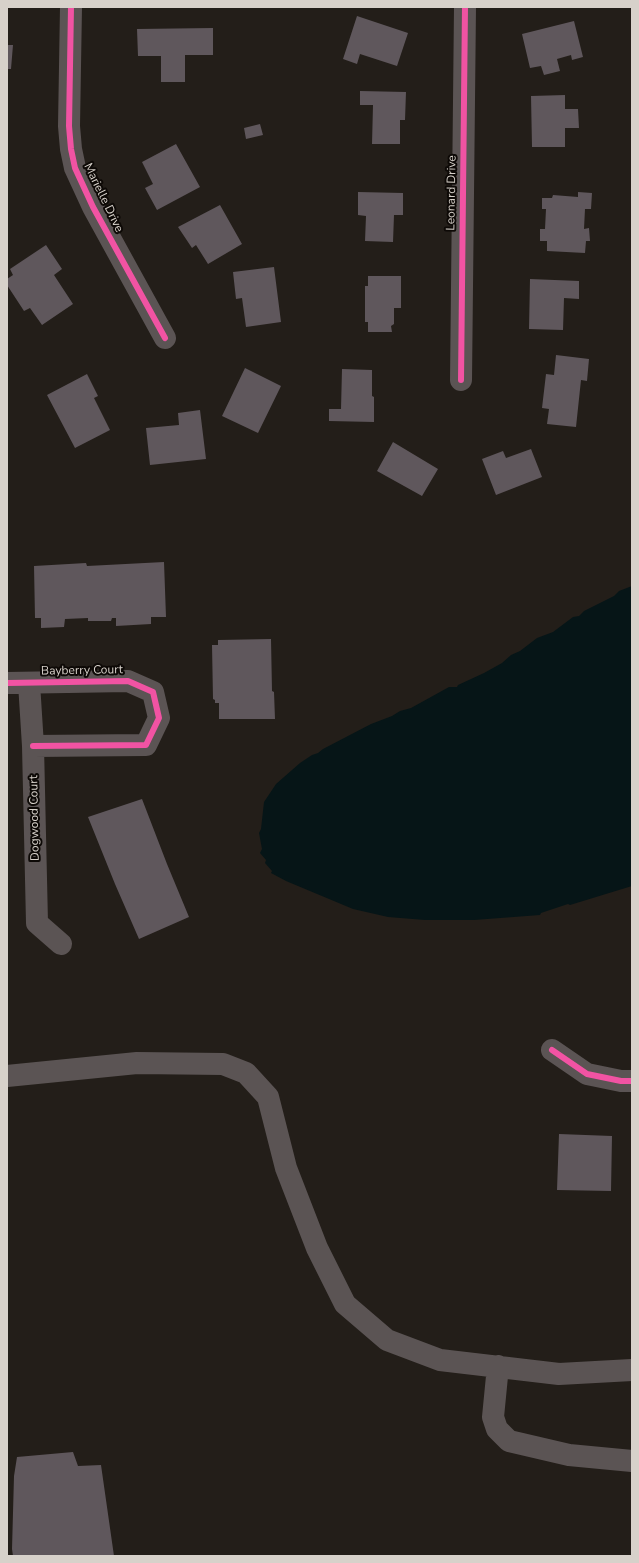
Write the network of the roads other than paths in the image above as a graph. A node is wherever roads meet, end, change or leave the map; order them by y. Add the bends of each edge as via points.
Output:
1 (71, 7) edge
2 (465, 7) edge
3 (165, 338) dead end
4 (460, 380) dead end
5 (29, 683) junction
6 (7, 684) edge
7 (33, 746) junction
8 (61, 944) dead end
9 (552, 1050) dead end
10 (7, 1076) edge
11 (632, 1081) edge
12 (498, 1366) junction
13 (632, 1370) edge
14 (632, 1461) edge

1 - 3 street, Marielle Drive via 69,126 75,168 93,207
2 - 4 street, Leonard Drive
5 - 6 street, Bayberry Court
5 - 7 street, Dogwood Court
5 - 7 street, Bayberry Court via 128,681 153,692 159,718 146,745
7 - 8 street, Dogwood Court via 38,922
9 - 11 street via 587,1074
10 - 12 street via 137,1063 223,1064 246,1073 268,1098 289,1176 317,1248 345,1304 388,1340 440,1360
12 - 13 street via 559,1374
12 - 14 street via 493,1417 497,1430 509,1440 569,1455

